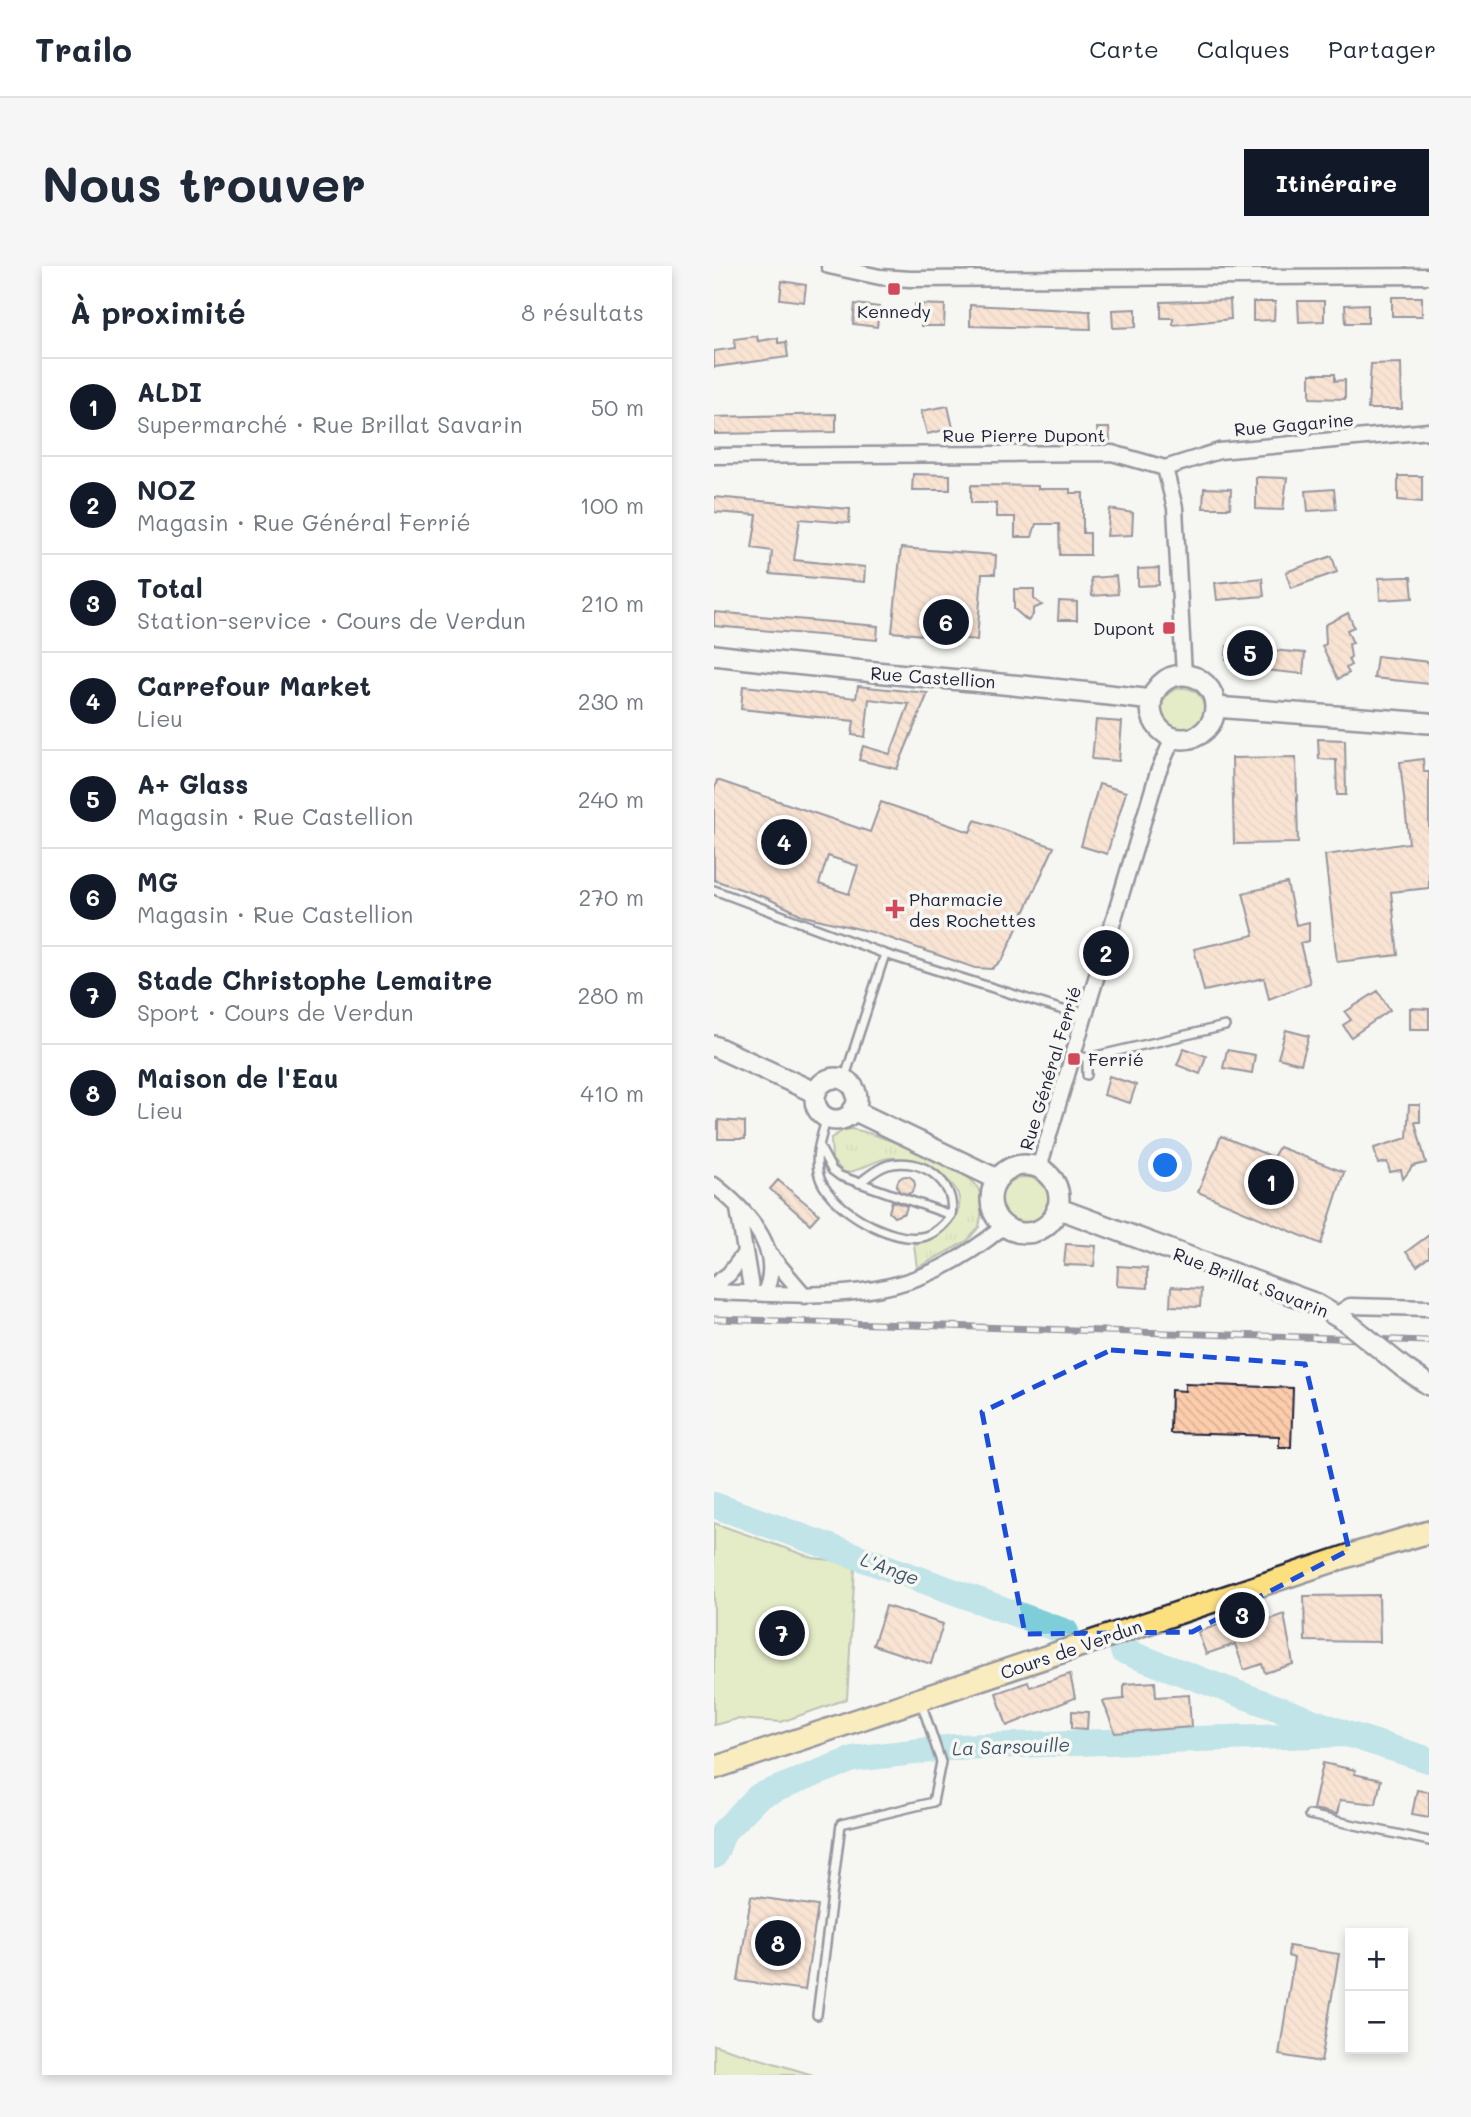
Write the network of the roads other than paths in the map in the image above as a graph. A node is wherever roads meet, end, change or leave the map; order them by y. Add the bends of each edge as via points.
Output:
1 (829, 266) edge
2 (1429, 275) edge
3 (1429, 431) edge
4 (714, 456) edge
5 (1165, 468) junction
6 (714, 655) edge
7 (1184, 675) junction
8 (1151, 700) junction
9 (1215, 707) junction
10 (1429, 723) edge
11 (1173, 738) junction
12 (714, 890) edge
13 (885, 954) junction
14 (1086, 1017) junction
15 (1225, 1026) dead end
16 (714, 1046) edge
17 (1081, 1056) junction
18 (1087, 1075) dead end
19 (844, 1080) junction
20 (816, 1093) junction
21 (853, 1110) junction
22 (827, 1117) junction
23 (819, 1146) junction
24 (1039, 1168) junction
25 (997, 1179) junction
26 (859, 1183) junction
27 (714, 1185) edge
28 (736, 1204) junction
29 (1057, 1208) junction
30 (951, 1215) junction
31 (1004, 1226) junction
32 (745, 1253) junction
33 (771, 1256) junction
34 (714, 1285) edge
35 (714, 1292) edge
36 (758, 1294) junction
37 (805, 1296) junction
38 (1429, 1308) edge
39 (1342, 1319) junction
40 (1429, 1385) edge
41 (1429, 1532) edge
42 (920, 1700) junction
43 (714, 1768) edge
44 (1309, 1815) dead end
45 (1429, 1841) edge
46 (817, 2015) dead end

1 - 2 street via 880,278 910,279
3 - 5 street, Rue Gagarine via 1219,451
4 - 5 street, Rue Pierre Dupont via 1111,453
5 - 7 street via 1175,508
6 - 8 main road, Rue Castellion
7 - 8 main road via 1162,683
7 - 9 main road via 1205,684
8 - 11 main road via 1157,727
9 - 10 main road
9 - 11 main road via 1213,719 1201,734
11 - 14 street, Rue Général Ferrié via 1158,772
12 - 13 lane
13 - 14 lane
13 - 19 lane
14 - 17 street, Rue Général Ferrié
15 - 17 lane
16 - 20 main road
17 - 18 lane
17 - 24 street, Rue Général Ferrié
19 - 20 main road via 824,1082
19 - 21 main road via 856,1093
20 - 22 main road via 816,1104
21 - 22 main road via 838,1119
21 - 25 main road
22 - 23 lane
23 - 26 lane via 832,1170
23 - 30 lane via 820,1180 844,1210 859,1220 915,1237 938,1230
24 - 25 main road via 1016,1166
24 - 29 main road via 1056,1187
25 - 31 main road via 992,1207
26 - 30 lane
26 - 30 lane via 887,1165 927,1170 950,1192
27 - 28 street
28 - 32 street
28 - 33 street via 751,1219
29 - 31 main road via 1047,1224 1031,1232
29 - 39 main road, Rue Brillat Savarin via 1314,1303
31 - 37 street via 974,1251 929,1276 872,1292
32 - 34 street
32 - 36 street
33 - 36 street via 773,1278
33 - 37 street
35 - 36 street
36 - 37 street
38 - 39 street via 1350,1306
39 - 40 main road, Rue Brillat Savarin, bridge
41 - 42 main road, Cours de Verdun
42 - 43 main road, Cours de Verdun
42 - 46 lane via 941,1762 933,1802 841,1824
44 - 45 lane

